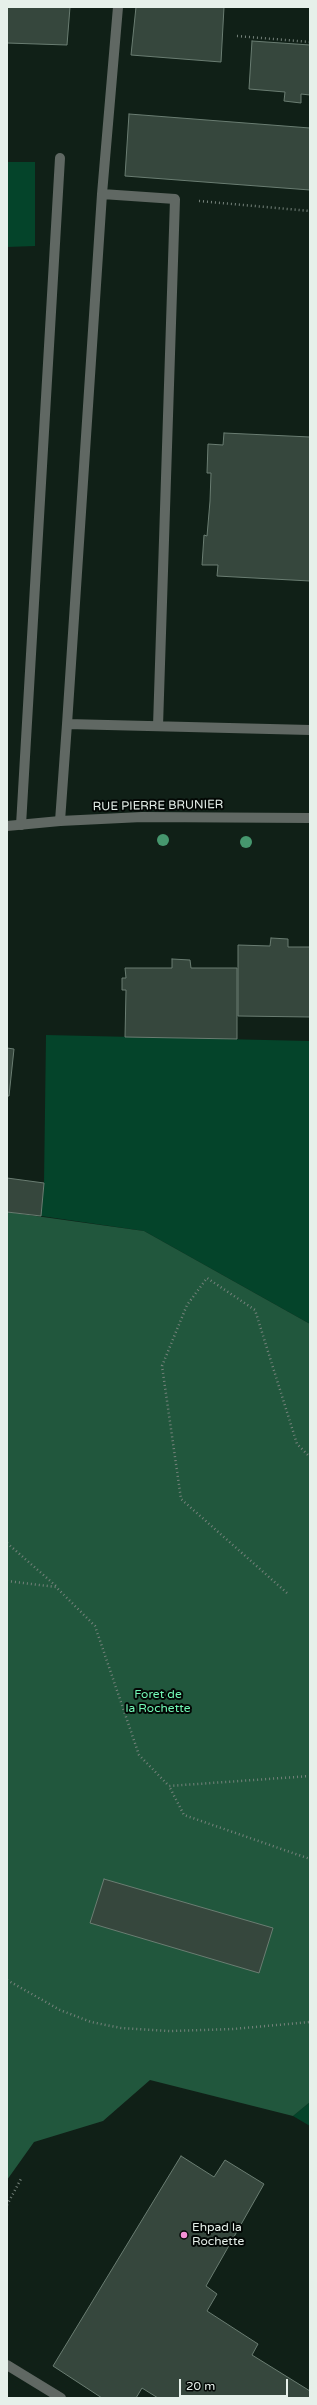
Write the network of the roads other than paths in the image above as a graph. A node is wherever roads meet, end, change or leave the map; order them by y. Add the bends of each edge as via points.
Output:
1 (118, 7) edge
2 (60, 158) dead end
3 (102, 194) junction
4 (67, 724) junction
5 (158, 726) junction
6 (310, 730) edge
7 (310, 818) edge
8 (60, 821) junction
9 (21, 825) junction
10 (7, 826) edge
11 (8, 2369) edge
12 (62, 2398) edge

1 - 3 street
2 - 9 street
3 - 4 street
3 - 5 street via 175,199
4 - 5 street
4 - 8 street
5 - 6 street
7 - 8 street, RUE PIERRE BRUNIER via 142,817
8 - 9 street, RUE PIERRE BRUNIER
9 - 10 street, RUE PIERRE BRUNIER
11 - 12 street

